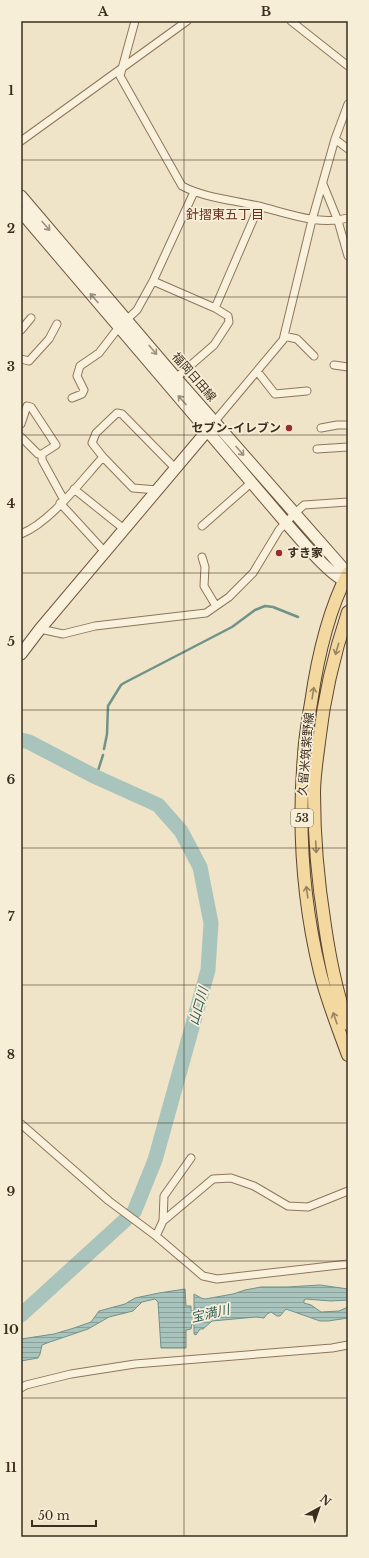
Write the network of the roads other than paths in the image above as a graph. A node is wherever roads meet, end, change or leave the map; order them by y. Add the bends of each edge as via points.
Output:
1 (135, 21) edge
2 (187, 21) edge
3 (292, 21) edge
4 (348, 66) edge
5 (122, 69) junction
6 (348, 104) edge
7 (335, 139) junction
8 (21, 141) edge
9 (348, 149) edge
10 (323, 184) junction
11 (194, 192) junction
12 (21, 196) edge
13 (259, 206) junction
14 (24, 215) edge
15 (348, 218) edge
16 (312, 220) junction
17 (338, 221) junction
18 (348, 256) edge
19 (153, 281) junction
20 (214, 308) junction
21 (31, 318) dead end
22 (57, 324) dead end
23 (124, 324) junction
24 (21, 330) edge
25 (284, 336) junction
26 (314, 356) dead end
27 (21, 359) edge
28 (334, 365) dead end
29 (348, 367) edge
30 (257, 371) junction
31 (176, 378) junction
32 (307, 390) dead end
33 (72, 398) dead end
34 (215, 421) junction
35 (21, 424) edge
36 (348, 426) edge
37 (320, 428) dead end
38 (207, 430) junction
39 (21, 437) edge
40 (348, 447) edge
41 (317, 449) dead end
42 (42, 454) junction
43 (103, 457) junction
44 (175, 468) junction
45 (252, 482) junction
46 (74, 489) junction
47 (157, 490) junction
48 (62, 502) junction
49 (348, 502) edge
50 (294, 514) junction
51 (286, 523) junction
52 (202, 526) dead end
53 (124, 529) junction
54 (21, 534) edge
55 (105, 552) junction
56 (202, 557) dead end
57 (347, 577) edge
58 (216, 606) junction
59 (348, 612) edge
60 (40, 629) junction
61 (21, 654) edge
62 (348, 1024) edge
63 (348, 1055) edge
64 (21, 1124) edge
65 (192, 1158) dead end
66 (348, 1191) edge
67 (163, 1221) junction
68 (154, 1235) junction
69 (348, 1264) edge
70 (348, 1345) edge
71 (21, 1388) edge

1 - 5 street
2 - 5 street
3 - 4 street
5 - 8 street
5 - 11 street via 120,76 182,186
6 - 7 street
7 - 9 street
7 - 10 street
10 - 16 street
10 - 17 street
11 - 13 street
11 - 19 street
12 - 14 main road, 福岡日田線
13 - 16 street
13 - 20 street
14 - 23 main road, 福岡日田線
15 - 17 street
16 - 17 street
16 - 25 street
17 - 18 street
19 - 20 street
19 - 23 street via 137,310
20 - 31 street via 228,316 229,322 214,345
21 - 24 street
22 - 27 street via 49,339 29,361
23 -> 31 main road, 福岡日田線
23 - 33 street via 99,353 80,366 77,376 84,390 82,394
38 -> 23 main road, 福岡日田線
25 - 26 street via 297,339
25 - 30 street
28 - 29 street
30 - 32 street via 276,394
30 - 34 street
31 - 34 main road, 福岡日田線
34 - 38 main road
34 -> 50 main road, 福岡日田線
35 - 42 street via 27,406 31,407 56,445
36 - 37 street
38 - 44 main road
38 - 45 main road, 福岡日田線
39 - 42 street via 38,454
40 - 41 street
42 - 48 street via 42,460
43 - 44 street via 92,443 96,433 117,414 122,414
43 - 46 street
43 - 47 street via 133,488
44 - 47 main road
45 - 51 main road, 福岡日田線
45 - 52 street
46 - 48 street
46 - 53 street
47 - 53 main road
48 - 54 street via 30,530
48 - 55 street
49 - 50 street via 304,506
50 - 51 street
50 - 57 main road, 福岡日田線
51 - 57 main road, 福岡日田線 via 328,569
51 - 58 street via 253,573
53 - 55 main road
55 - 60 main road
56 - 58 street via 205,567 204,586
63 -> 57 main road, 久留米筑紫野線 / 53 via 320,972 302,843 304,754 319,654
58 - 60 street via 206,613 95,626 63,634
59 -> 62 main road, 久留米筑紫野線 / 53 via 327,689 314,792 318,886 332,969
60 - 61 main road
64 - 68 street via 109,1201
65 - 67 street via 164,1196
66 - 67 street via 308,1207 288,1206 254,1186 231,1178 213,1179
67 - 68 street
68 - 69 street via 203,1276 217,1279
70 - 71 street via 135,1364 71,1374

